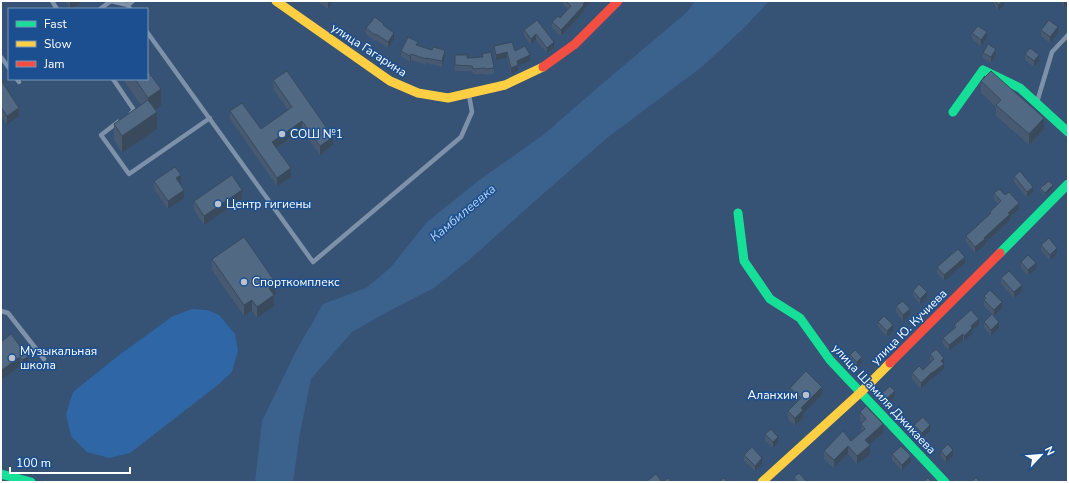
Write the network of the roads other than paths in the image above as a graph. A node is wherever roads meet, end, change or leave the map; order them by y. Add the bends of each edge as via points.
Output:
1 (133, 1) edge
2 (276, 1) edge
3 (618, 1) edge
4 (129, 7) edge
5 (101, 8) edge
6 (148, 33) edge
7 (1068, 35) edge
8 (1, 57) edge
9 (8, 67) edge
10 (114, 80) edge
11 (469, 93) junction
12 (1037, 103) junction
13 (953, 112) dead end
14 (129, 114) edge
15 (210, 118) junction
16 (123, 119) edge
17 (1068, 132) edge
18 (1068, 184) edge
19 (738, 213) dead end
20 (1, 311) edge
21 (44, 359) dead end
22 (861, 392) junction
23 (1, 474) edge
24 (31, 482) edge
25 (762, 482) edge
26 (945, 482) edge

1 - 4 lane
2 - 11 street, улица Гагарина via 390,80 418,93 448,98
3 - 11 street, улица Гагарина via 575,44 542,68 505,85
4 - 5 lane via 111,1
6 - 15 lane
7 - 12 lane via 1052,52
8 - 9 lane
10 - 14 lane via 134,110
11 - 15 lane via 472,112 461,137 313,262
12 - 13 street via 1020,88 983,70
12 - 17 street
15 - 16 lane via 129,174 101,135
18 - 22 street, улица Ю. Кучиева
19 - 22 street, улица Шамиля Джикаева via 744,261 770,299 800,318 830,360
20 - 21 lane via 8,313
22 - 25 street, улица Ю. Кучиева
22 - 26 street, улица Шамиля Джикаева
23 - 24 street

